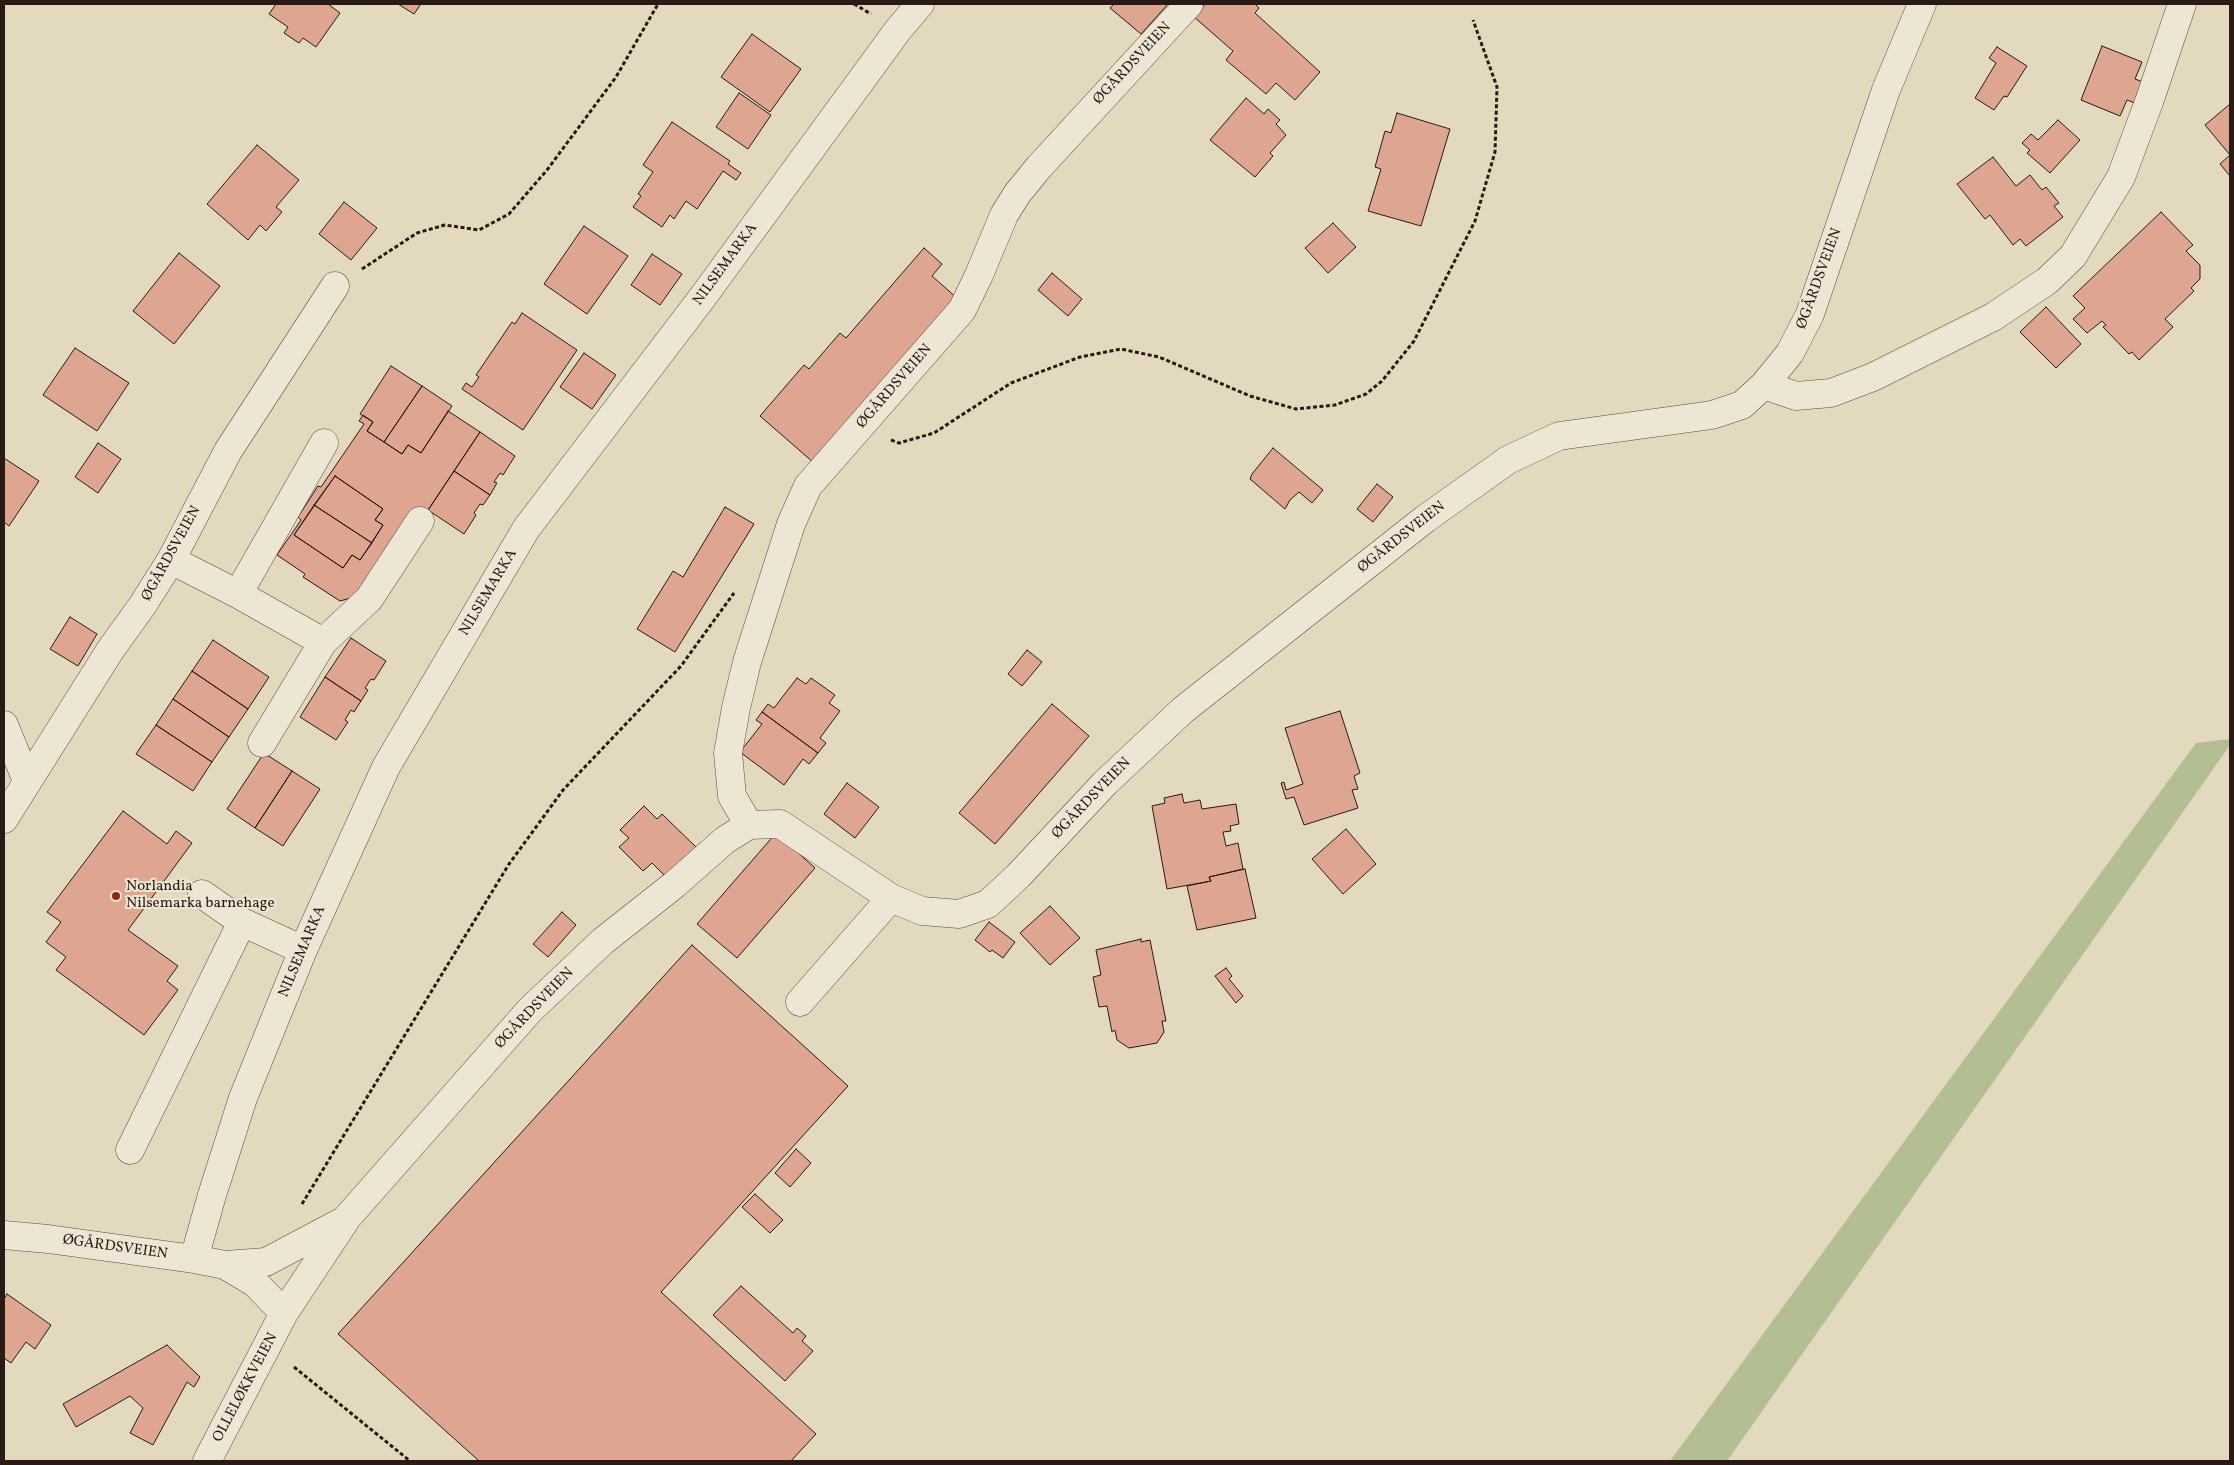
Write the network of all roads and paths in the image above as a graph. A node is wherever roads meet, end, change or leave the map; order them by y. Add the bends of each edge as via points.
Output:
1 (658, 4) edge
2 (920, 4) edge
3 (1189, 4) edge
4 (1922, 4) edge
5 (2182, 4) edge
6 (1473, 20) dead end
7 (335, 286) joint
8 (1764, 385) junction
9 (860, 429) junction
10 (324, 443) dead end
11 (420, 520) dead end
12 (171, 560) junction
13 (736, 590) dead end
14 (238, 594) junction
15 (323, 642) junction
16 (4, 725) edge
17 (262, 743) dead end
18 (27, 781) junction
19 (4, 818) edge
20 (749, 824) junction
21 (202, 894) dead end
22 (891, 898) junction
23 (242, 922) junction
24 (303, 950) junction
25 (800, 1002) dead end
26 (130, 1150) dead end
27 (297, 1212) dead end
28 (345, 1220) junction
29 (4, 1235) edge
30 (194, 1259) junction
31 (225, 1265) junction
32 (284, 1314) junction
33 (268, 1346) junction
34 (207, 1461) edge
35 (410, 1461) edge

1 - 7 path via 616,77 547,170 509,214 479,230 445,225 417,233
2 - 24 street, NILSEMARKA via 526,529 386,767
3 - 9 street, ØGÅRDSVEIEN via 1017,194 1004,215 962,310
4 - 8 street, ØGÅRDSVEIEN via 1886,90 1810,314 1790,353
5 - 8 street via 2120,177 2073,256 2047,281 1993,317 1873,377 1831,393 1796,396
6 - 9 path via 1497,87 1495,152 1478,213 1414,341 1382,381 1366,394 1335,405 1296,409 1250,396 1159,357 1121,349 1080,357 1011,383 934,433 899,443
7 - 12 street, ØGÅRDSVEIEN via 228,451
8 - 22 street, ØGÅRDSVEIEN via 1742,404 1712,415 1559,436 1508,460 1425,519 1183,710 1105,783 988,904 959,914 922,911
9 - 20 street, ØGÅRDSVEIEN via 808,486 791,524 747,662 728,753 732,796
10 - 14 street
11 - 15 street via 368,599
12 - 14 street
12 - 18 street, ØGÅRDSVEIEN
13 - 27 path via 682,666 563,790 509,864
14 - 15 street
15 - 17 street
16 - 18 street
18 - 19 street, ØGÅRDSVEIEN
20 - 22 street, ØGÅRDSVEIEN via 780,824
20 - 28 street, ØGÅRDSVEIEN via 725,840 674,886 603,942 530,1010
21 - 23 street
22 - 25 street
23 - 24 street
23 - 26 street
24 - 30 street, NILSEMARKA via 243,1098
28 - 31 street, ØGÅRDSVEIEN via 266,1262
28 - 32 street, ØGÅRDSVEIEN
29 - 30 street, ØGÅRDSVEIEN
30 - 31 street, ØGÅRDSVEIEN
31 - 32 street, ØGÅRDSVEIEN via 254,1283
32 - 33 street, OLLELØKKVEIEN
33 - 34 street, OLLELØKKVEIEN
33 - 35 path

